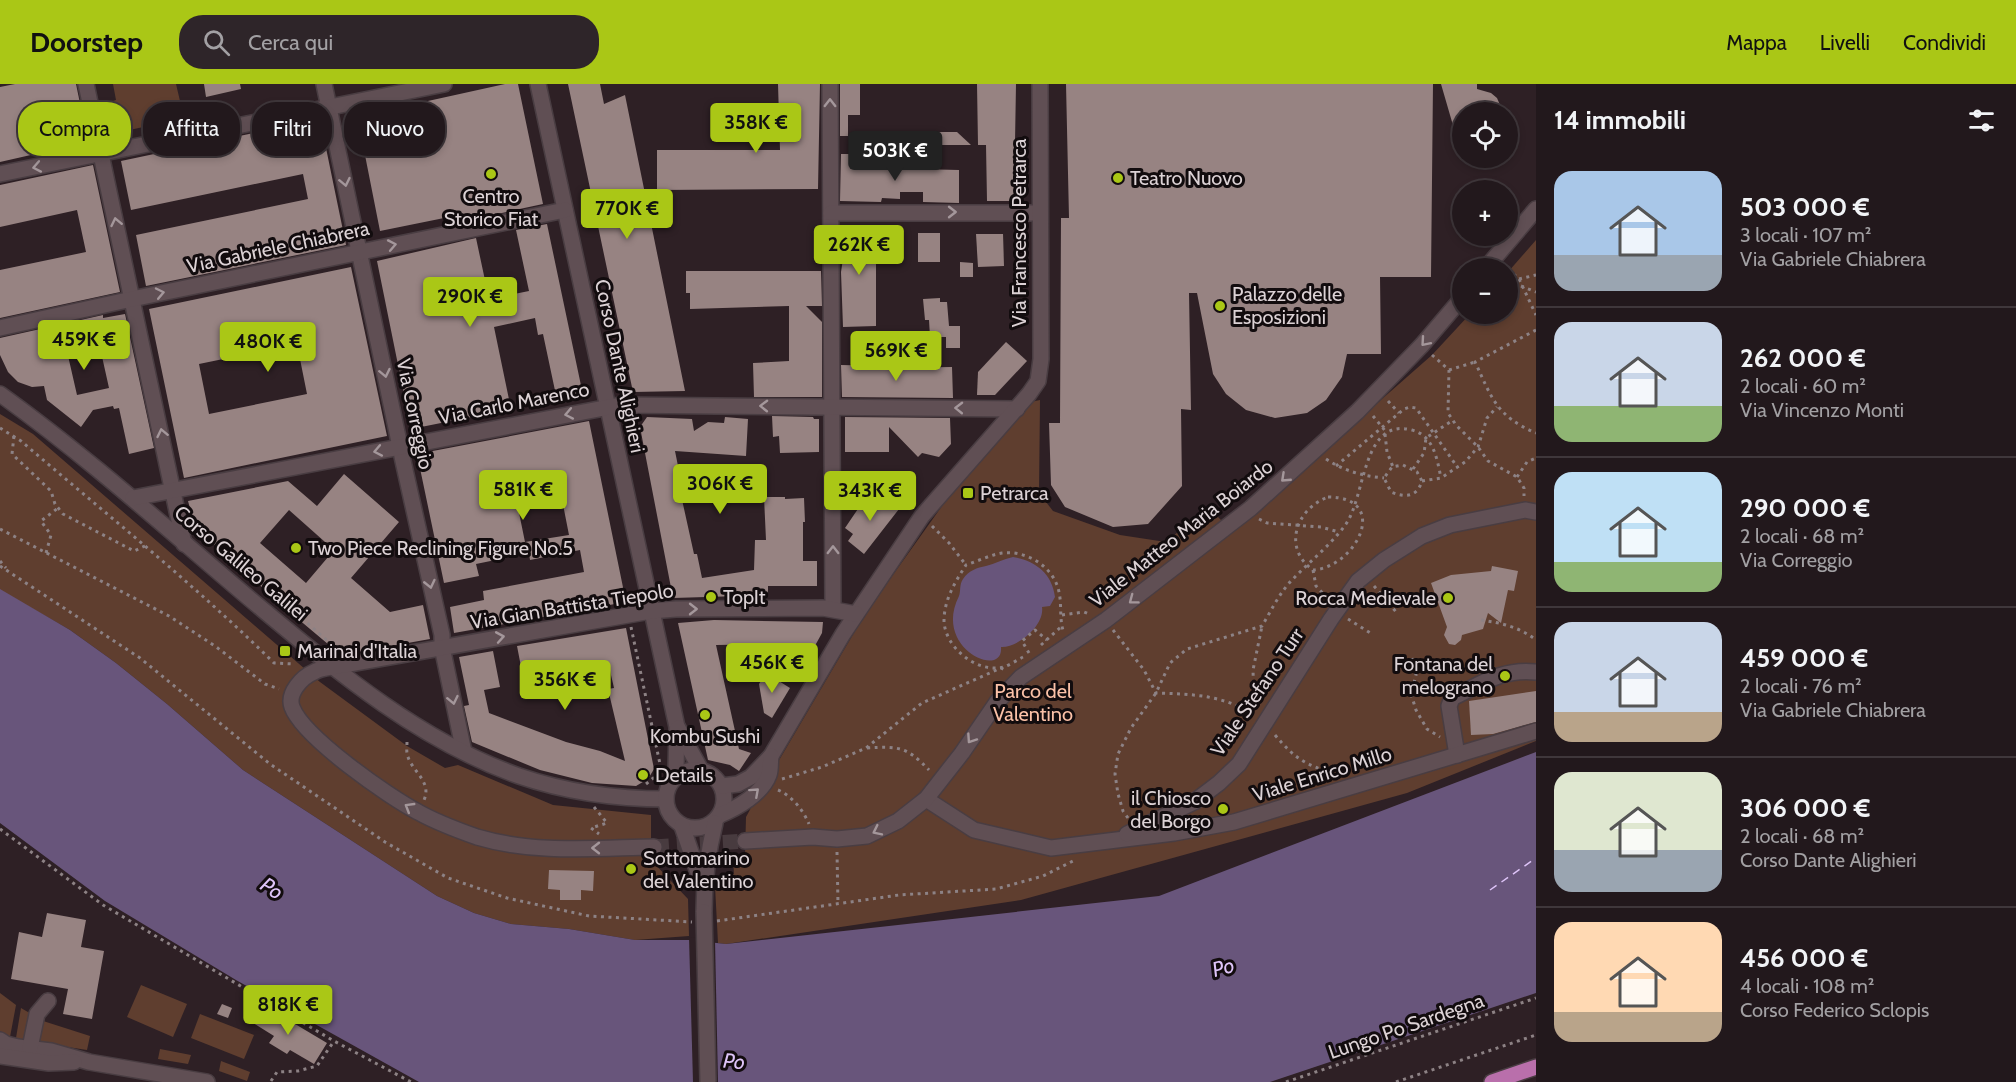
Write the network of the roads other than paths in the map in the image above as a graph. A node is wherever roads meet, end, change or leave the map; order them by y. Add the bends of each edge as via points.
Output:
1 (86, 84) edge
2 (324, 84) edge
3 (444, 84) edge
4 (538, 84) edge
5 (830, 84) edge
6 (1040, 84) edge
7 (90, 102) edge
8 (328, 102) edge
9 (332, 106) edge
10 (332, 122) edge
11 (252, 123) edge
12 (131, 148) edge
13 (91, 156) edge
14 (101, 156) edge
15 (0, 174) edge
16 (1536, 209) edge
17 (565, 210) junction
18 (831, 213) junction
19 (1040, 213) junction
20 (359, 252) junction
21 (1494, 258) edge
22 (132, 299) junction
23 (1452, 310) edge
24 (0, 328) edge
25 (0, 394) edge
26 (607, 406) junction
27 (832, 406) junction
28 (1017, 409) junction
29 (400, 446) junction
30 (174, 490) junction
31 (133, 498) junction
32 (1531, 511) edge
33 (184, 544) junction
34 (834, 609) junction
35 (651, 611) junction
36 (856, 614) junction
37 (442, 648) junction
38 (332, 667) junction
39 (1536, 672) edge
40 (677, 727) junction
41 (1536, 731) edge
42 (464, 752) junction
43 (1457, 755) junction
44 (771, 756) junction
45 (701, 770) junction
46 (674, 779) junction
47 (722, 786) junction
48 (666, 799) junction
49 (926, 800) junction
50 (718, 819) junction
51 (682, 826) junction
52 (1116, 840) junction
53 (745, 841) tunnel mouth
54 (654, 847) tunnel mouth
55 (704, 889) junction
56 (48, 1001) dead end
57 (0, 1040) edge
58 (30, 1047) junction
59 (0, 1056) edge
60 (89, 1062) junction
61 (1536, 1067) edge
62 (113, 1074) edge
63 (207, 1082) edge
64 (708, 1082) edge
65 (1492, 1082) edge

1 - 7 street
2 - 8 street, Via Correggio
3 - 9 street
4 - 17 street, Corso Dante Alighieri
18 -> 5 street
6 - 19 street, Via Francesco Petrarca
10 -> 20 street, Via Correggio
11 - 12 street
13 -> 15 street
22 -> 14 street
16 - 21 street
20 -> 17 street, Via Gabriele Chiabrera
17 - 26 street, Corso Dante Alighieri
18 -> 19 street
18 - 27 street
19 - 28 street, Via Francesco Petrarca via 1041,359 1038,381
22 -> 20 street, Via Gabriele Chiabrera
20 -> 29 street, Via Correggio
22 - 24 street, Via Gabriele Chiabrera
30 -> 22 street
23 -> 49 street, Viale Matteo Maria Boiardo via 1357,412 1251,508 1106,620 1022,677 997,702
25 - 31 street, Corso Galileo Galilei
27 -> 26 street, Via Carlo Marenco
26 -> 29 street, Via Carlo Marenco
26 - 35 street, Corso Dante Alighieri
28 -> 27 street, Via Carlo Marenco
34 -> 27 street
28 - 36 street via 922,516
29 -> 30 street, Via Carlo Marenco
29 -> 37 street, Via Correggio
30 - 31 street, Via Carlo Marenco
30 - 33 street
31 - 33 street, Corso Galileo Galilei
32 - 52 street, Viale Stefano Turr via 1450,525 1422,536 1366,574 1331,619 1239,764 1194,802
33 - 38 street, Corso Galileo Galilei
35 -> 34 street, Via Gian Battista Tiepolo
34 - 36 street, Via Gian Battista Tiepolo
37 -> 35 street, Via Gian Battista Tiepolo
35 - 40 street, Corso Dante Alighieri
36 - 44 street
37 - 38 street, Via Gian Battista Tiepolo
37 -> 42 street
38 - 42 street, Corso Galileo Galilei via 404,717
54 -> 38 street, Via Gian Battista Tiepolo via 511,846 451,828 418,813 319,740 291,706 297,686 313,672
39 - 43 street via 1500,674 1452,698 1449,706
40 - 45 street, Corso Dante Alighieri
40 - 46 street, Corso Dante Alighieri
41 - 43 street, Viale Enrico Millo
42 - 48 street, Corso Galileo Galilei via 554,786
43 - 52 street, Viale Enrico Millo via 1224,824
44 - 47 street via 751,777
50 -> 44 street via 756,794 769,775
45 - 46 street via 686,771
45 - 47 street
46 - 48 street
47 - 50 street via 724,806
48 - 51 street via 668,810
49 - 52 street, Viale Stefano Turr via 974,830 1052,849
49 -> 53 street, Viale Matteo Maria Boiardo via 898,821 867,836
50 - 51 street via 703,828
50 - 55 street via 709,847
51 - 55 street
55 - 64 street, bridge
56 - 58 street via 37,1014
57 - 58 street
58 - 60 street
59 - 60 street via 49,1063
60 - 62 street
61 - 65 main road
62 - 63 street

